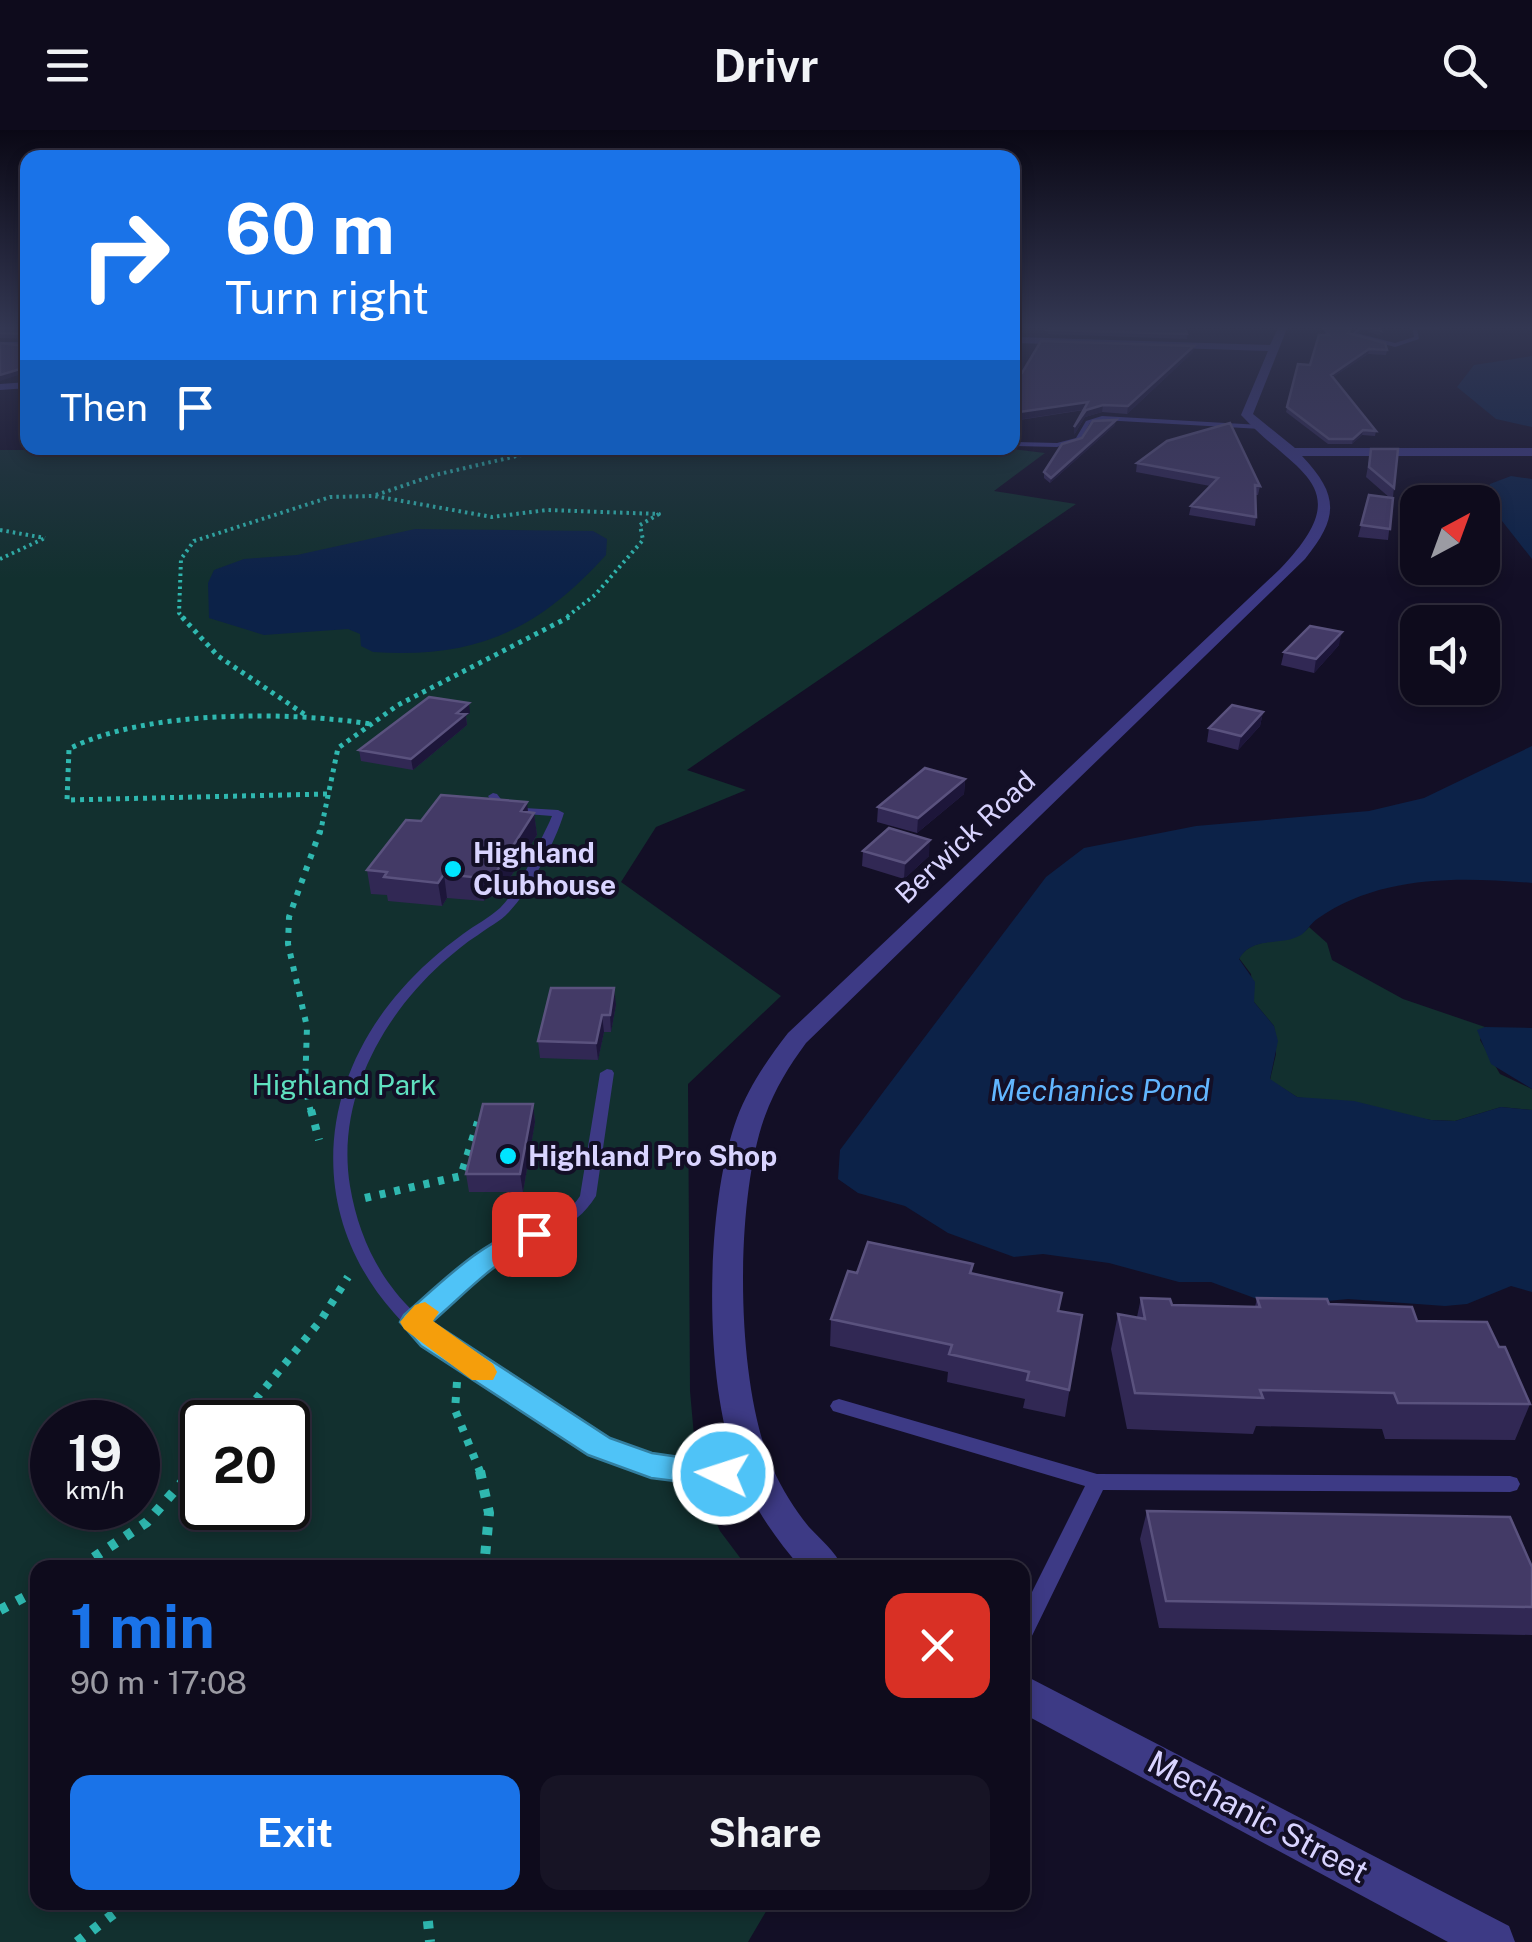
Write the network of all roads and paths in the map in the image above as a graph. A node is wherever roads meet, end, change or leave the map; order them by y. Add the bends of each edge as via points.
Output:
1 (1248, 411) edge
2 (1260, 427) junction
3 (1020, 444) edge
4 (1291, 452) junction
5 (1532, 452) edge
6 (520, 455) edge
7 (374, 496) junction
8 (0, 530) edge
9 (0, 559) edge
10 (307, 716) junction
11 (372, 725) junction
12 (327, 794) junction
13 (493, 796) edge
14 (607, 1073) dead end
15 (478, 1122) edge
16 (336, 1152) junction
17 (345, 1202) junction
18 (362, 1254) junction
19 (414, 1322) junction
20 (471, 1364) junction
21 (254, 1400) edge
22 (838, 1406) dead end
23 (757, 1474) junction
24 (1097, 1482) junction
25 (1510, 1484) dead end
26 (180, 1485) edge
27 (90, 1560) edge
28 (485, 1560) edge
29 (818, 1560) edge
30 (30, 1594) edge
31 (0, 1610) edge
32 (1030, 1619) edge
33 (1030, 1696) edge
34 (119, 1910) edge
35 (427, 1910) edge
36 (1475, 1937) edge
37 (77, 1942) edge
38 (430, 1942) edge

1 - 2 street
2 - 3 lane via 1102,418 1088,422 1078,439
2 - 4 street, Berwick Road
4 - 5 street
4 - 23 street, Berwick Road via 1324,492 1328,514 1304,552 808,1026 757,1094 734,1178 729,1341 734,1406
6 - 7 path
7 - 10 path via 330,496 218,531 194,541 180,559 179,613 188,627 218,656
7 - 11 path via 492,517 547,510 659,514 640,526 643,540 572,615 454,674
8 - 9 path via 45,538
10 - 11 path
10 - 12 path via 213,719 75,743 65,796 80,802
11 - 12 path via 338,748
12 - 16 path via 318,842 289,917 288,944 303,997 314,1136
13 - 16 lane via 504,810 558,813 508,907 409,986 379,1024 348,1095
14 - 19 lane via 583,1207 556,1227 512,1242
15 - 17 path via 461,1176
16 - 17 lane
17 - 18 lane
18 - 19 lane via 370,1274
18 - 21 path via 320,1320
19 - 20 lane
20 - 23 lane via 584,1438 632,1460 672,1470
20 - 28 path via 454,1386 454,1406 488,1494
22 - 24 lane
23 - 29 street via 784,1523
24 - 25 lane
24 - 32 lane
26 - 27 path via 147,1522
30 - 31 path
33 - 36 street, Mechanic Street
34 - 37 path
35 - 38 path

